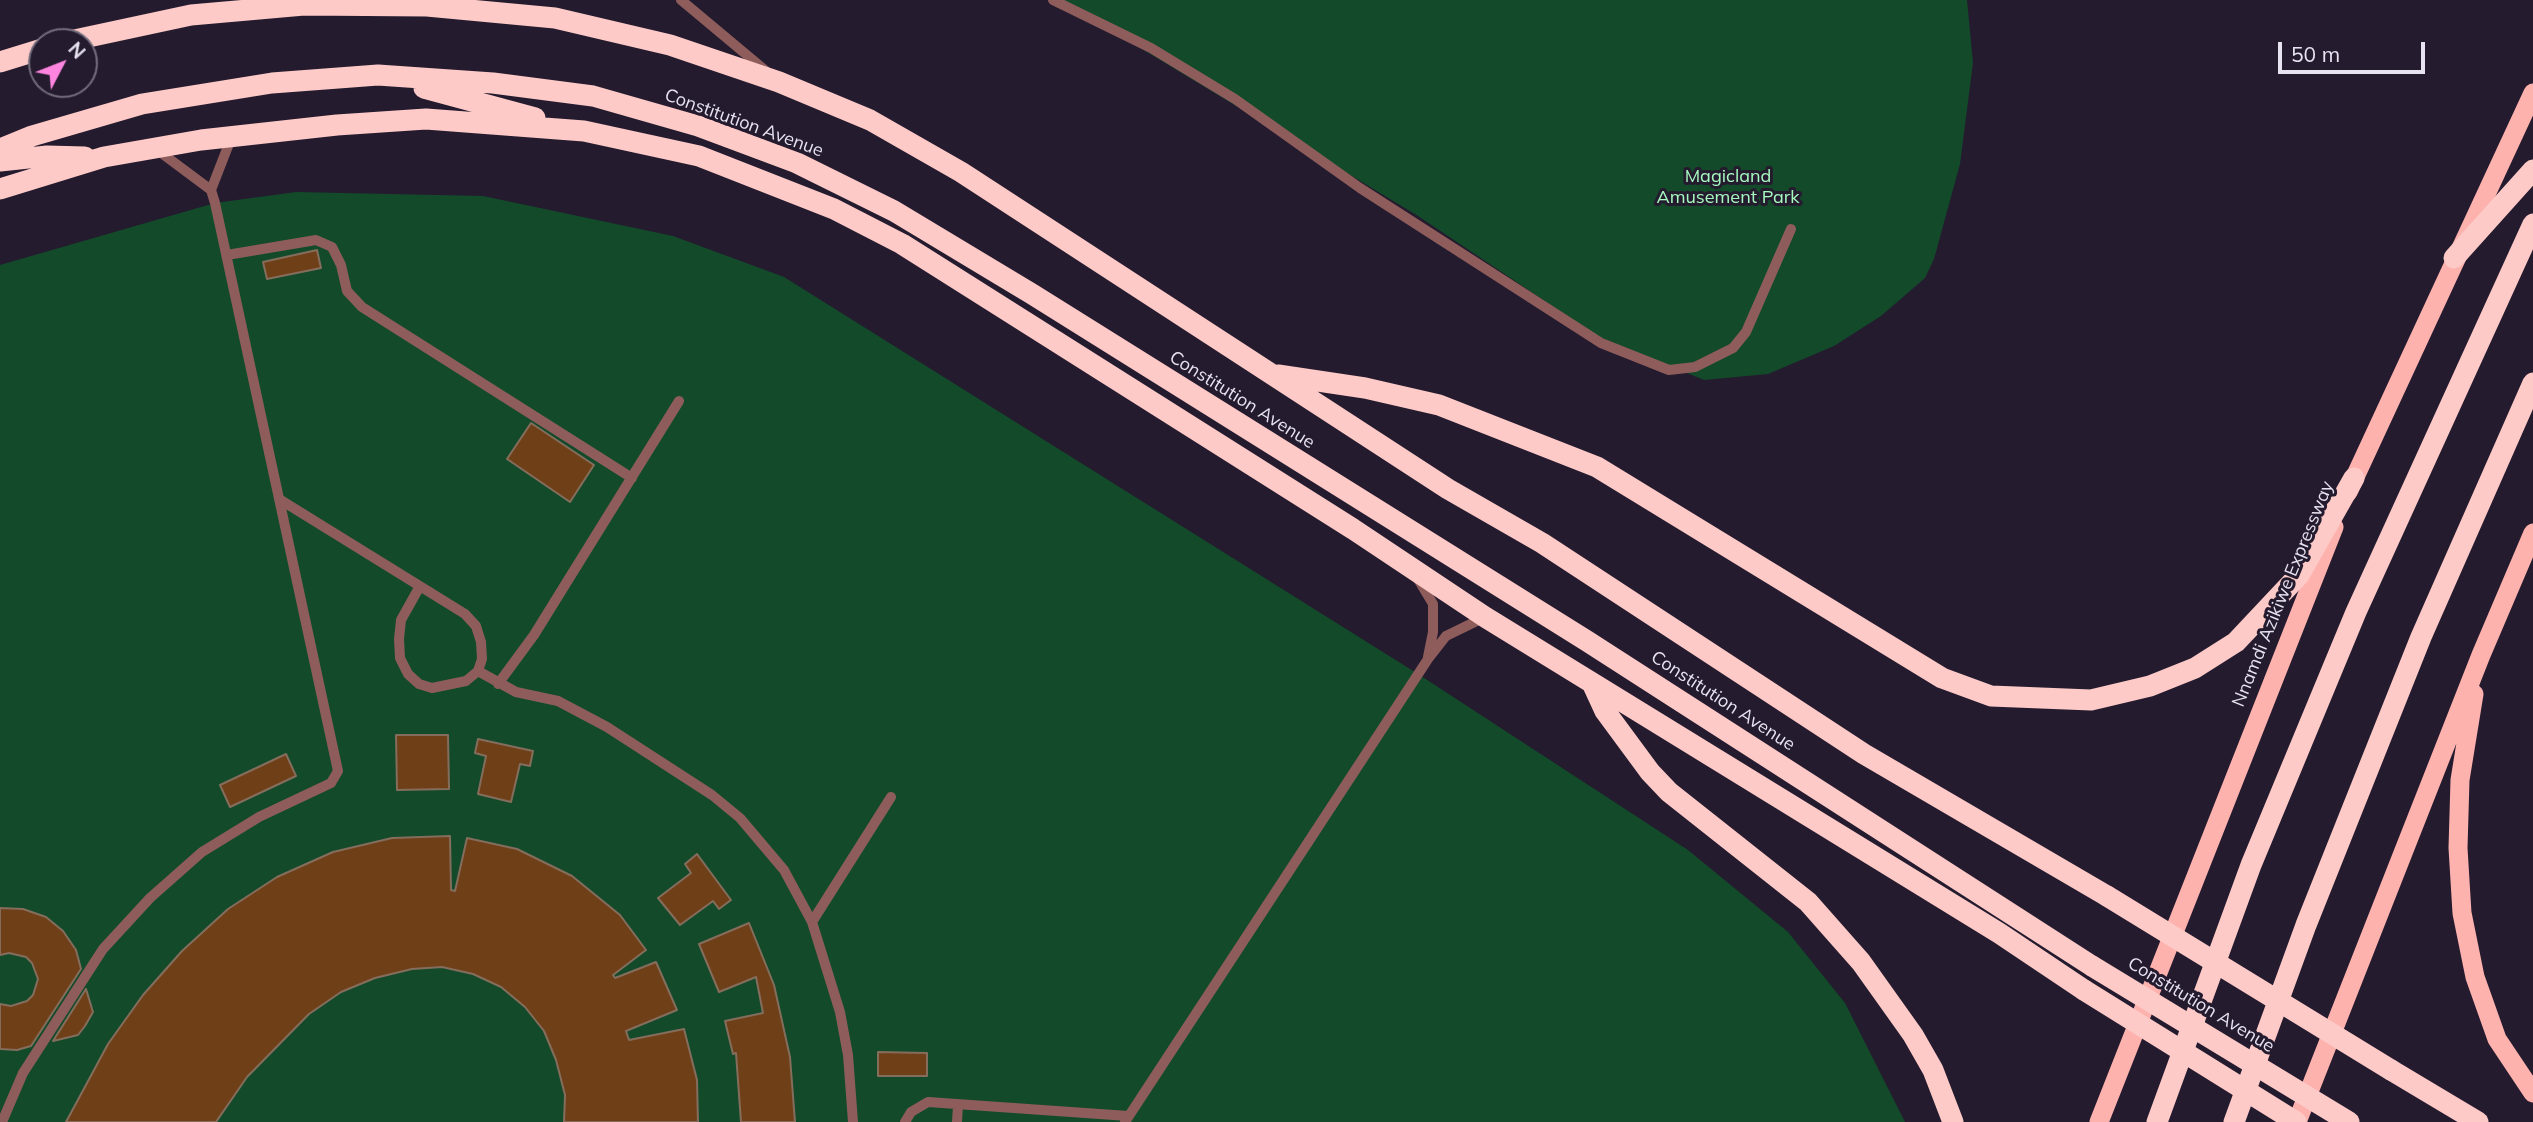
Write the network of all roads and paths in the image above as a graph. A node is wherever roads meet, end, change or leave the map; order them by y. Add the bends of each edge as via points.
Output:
1 (681, 0) edge
2 (1054, 0) edge
3 (378, 3) edge
4 (98, 35) edge
5 (28, 53) edge
6 (0, 62) edge
7 (378, 75) junction
8 (779, 82) junction
9 (2533, 93) edge
10 (584, 131) junction
11 (232, 136) junction
12 (154, 148) junction
13 (0, 149) edge
14 (104, 157) junction
15 (0, 161) edge
16 (2533, 170) edge
17 (0, 189) edge
18 (211, 190) junction
19 (2533, 224) edge
20 (1791, 229) dead end
21 (227, 255) junction
22 (2454, 258) junction
23 (1270, 373) junction
24 (2533, 383) edge
25 (680, 401) dead end
26 (632, 478) junction
27 (2354, 478) junction
28 (279, 499) junction
29 (2533, 533) edge
30 (1412, 568) junction
31 (420, 586) junction
32 (1493, 621) junction
33 (2481, 655) junction
34 (1428, 659) junction
35 (478, 671) junction
36 (498, 684) junction
37 (1593, 685) junction
38 (891, 797) dead end
39 (812, 922) junction
40 (1999, 933) junction
41 (2049, 938) junction
42 (2533, 1093) edge
43 (958, 1105) junction
44 (1004, 1110) junction
45 (1056, 1117) edge
46 (1127, 1119) edge
47 (2, 1122) edge
48 (853, 1122) edge
49 (905, 1122) edge
50 (957, 1122) edge
51 (1003, 1122) edge
52 (1953, 1122) edge
53 (2099, 1122) edge
54 (2157, 1122) edge
55 (2234, 1122) edge
56 (2297, 1122) edge
57 (2349, 1122) edge
58 (2478, 1122) edge

1 - 8 lane
2 - 20 lane via 1152,48 1235,99 1371,195 1601,343 1668,370 1695,367 1733,348 1746,332
3 - 4 highway, Constitution Avenue via 191,15
3 - 8 highway, Constitution Avenue via 555,18 670,45
5 - 6 highway
7 - 10 highway
7 - 13 highway, Constitution Avenue via 272,83 142,104
7 - 41 highway, Constitution Avenue via 593,96 698,126 797,163 894,211 1514,595
8 - 23 highway, Constitution Avenue via 870,120 961,172
9 - 22 highway, Nnamdi Azikiwe Expressway
10 - 11 highway via 426,119
10 - 30 highway via 699,156 834,209 902,244
11 - 12 highway
11 - 18 lane
12 - 14 highway
12 - 18 lane
14 - 15 highway
14 - 17 highway
16 - 22 highway
18 - 21 lane
19 - 54 highway via 2356,612 2251,865
21 - 26 lane via 316,240 332,247 347,291 362,307
21 - 28 lane
22 - 27 highway, Nnamdi Azikiwe Expressway
23 - 27 highway via 1439,405 1597,467 1942,678 1991,696 2041,701 2091,700 2150,686 2195,668 2236,642 2299,575
23 - 58 highway, Constitution Avenue, bridge via 1448,489 1542,543 1864,754
24 - 55 highway via 2416,649 2306,925
25 - 26 lane
26 - 36 lane
27 - 53 highway, Nnamdi Azikiwe Expressway
28 - 31 lane
28 - 47 lane via 338,771 331,783 259,817 202,852 150,898 103,949 23,1073
29 - 33 highway
30 - 32 highway
30 - 34 lane via 1433,604
31 - 35 lane via 476,626 482,659
31 - 35 lane via 400,629 400,658 408,674 432,688 466,681
32 - 34 lane via 1446,636
32 - 37 highway
33 - 42 highway via 2460,780 2462,913 2475,977 2497,1039
33 - 56 highway
34 - 46 lane
35 - 36 lane
36 - 39 lane via 558,701 712,795 740,818 784,870
37 - 40 highway
37 - 52 highway via 1605,711 1650,772 1808,902 1861,962 1913,1035 1933,1070
38 - 39 lane
39 - 48 lane via 840,1012
40 - 41 highway
40 - 56 highway, bridge
41 - 57 highway, Constitution Avenue, bridge
43 - 44 lane
43 - 49 lane via 928,1102 911,1112
43 - 50 lane
44 - 45 lane
44 - 51 lane
45 - 46 lane

